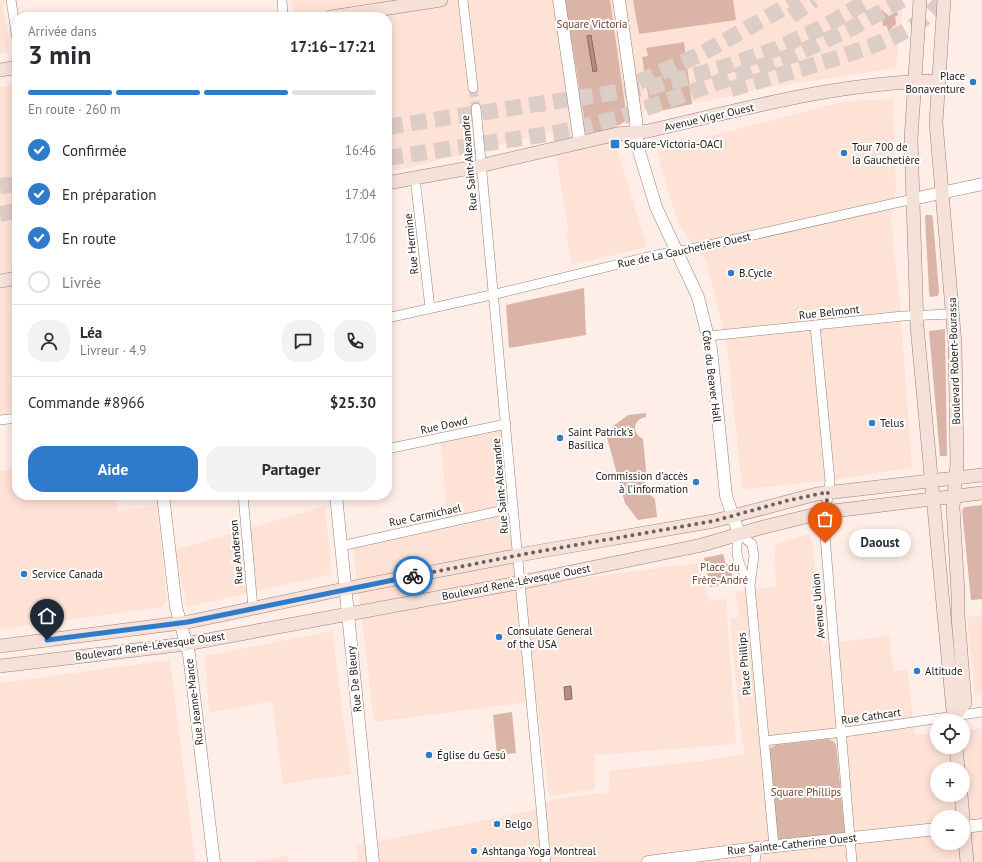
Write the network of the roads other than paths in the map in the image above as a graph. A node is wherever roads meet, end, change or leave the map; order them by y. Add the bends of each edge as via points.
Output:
1 (11, 0) edge
2 (282, 0) edge
3 (441, 0) edge
4 (463, 0) edge
5 (559, 0) edge
6 (619, 0) edge
7 (920, 0) edge
8 (944, 0) edge
9 (13, 12) edge
10 (283, 12) edge
11 (369, 12) edge
12 (12, 68) edge
13 (0, 70) edge
14 (914, 81) junction
15 (938, 81) junction
16 (473, 88) tunnel mouth
17 (476, 108) tunnel mouth
18 (636, 132) junction
19 (580, 143) junction
20 (481, 166) junction
21 (415, 178) junction
22 (392, 182) edge
23 (982, 184) edge
24 (942, 192) junction
25 (913, 199) junction
26 (678, 252) junction
27 (12, 279) edge
28 (0, 281) edge
29 (493, 295) junction
30 (430, 308) junction
31 (953, 314) junction
32 (917, 316) junction
33 (392, 317) edge
34 (815, 325) junction
35 (708, 336) junction
36 (12, 419) edge
37 (0, 420) edge
38 (506, 424) junction
39 (392, 448) edge
40 (982, 475) edge
41 (956, 477) junction
42 (932, 481) junction
43 (828, 492) junction
44 (982, 493) edge
45 (954, 496) junction
46 (933, 498) junction
47 (164, 500) edge
48 (243, 500) edge
49 (336, 500) edge
50 (513, 508) junction
51 (825, 512) junction
52 (732, 516) junction
53 (739, 534) junction
54 (341, 546) junction
55 (518, 556) junction
56 (521, 582) junction
57 (750, 586) junction
58 (344, 588) junction
59 (253, 608) junction
60 (347, 613) junction
61 (180, 623) junction
62 (186, 644) junction
63 (0, 646) edge
64 (0, 666) edge
65 (982, 712) edge
66 (954, 714) edge
67 (957, 714) edge
68 (970, 715) edge
69 (930, 722) edge
70 (841, 732) junction
71 (764, 741) junction
72 (970, 823) edge
73 (982, 825) edge
74 (930, 830) edge
75 (849, 838) junction
76 (774, 846) junction
77 (757, 848) junction
78 (966, 850) edge
79 (666, 861) edge
80 (214, 862) edge
81 (373, 862) edge
82 (546, 862) edge
83 (648, 862) edge
84 (755, 862) edge
85 (852, 862) edge
86 (967, 862) edge

1 - 9 street
2 - 10 street
3 - 11 main road
4 - 16 street
5 - 19 street
6 - 18 street, Côte du Beaver Hall
7 - 14 main road
8 - 15 main road, Boulevard Robert-Bourassa
12 - 13 main road
14 - 15 main road, Avenue Viger Ouest
14 - 18 main road, Avenue Viger Ouest via 828,90
14 - 25 main road via 911,139
15 - 24 main road, Boulevard Robert-Bourassa via 936,123
17 - 20 street, Rue Saint-Alexandre
18 - 19 main road, Avenue Viger Ouest
18 - 26 street, Côte du Beaver Hall via 638,149 653,200
19 - 20 main road, Avenue Viger Ouest
20 - 21 main road, Avenue Viger Ouest
20 - 29 street, Rue Saint-Alexandre
21 - 22 main road, Avenue Viger Ouest
21 - 30 street, Rue Hermine
23 - 24 street, Rue de La Gauchetière Ouest
24 - 25 street, Rue de La Gauchetière Ouest
24 - 31 main road, Boulevard Robert-Bourassa
25 - 26 street, Rue de La Gauchetière Ouest
25 - 32 main road
26 - 29 street, Rue de La Gauchetière Ouest via 656,255
26 - 35 street, Côte du Beaver Hall via 698,297
27 - 28 main road
29 - 30 street, Rue de La Gauchetière Ouest
29 - 38 street, Rue Saint-Alexandre
30 - 33 street, Rue de La Gauchetière Ouest
31 - 32 street, Rue Belmont
31 - 41 main road, Boulevard Robert-Bourassa via 956,356
32 - 34 street, Rue Belmont
32 - 42 main road
34 - 35 street, Rue Belmont
34 - 43 street, Avenue Union via 830,481
35 - 52 street, Côte du Beaver Hall via 726,496
36 - 37 street
38 - 39 street, Rue Dowd
38 - 50 street, Rue Saint-Alexandre
40 - 41 main road, Boulevard René-Lévesque Ouest
41 - 42 main road, Boulevard René-Lévesque Ouest
41 - 45 main road, Boulevard Robert-Bourassa
42 - 43 main road, Boulevard René-Lévesque Ouest
42 - 46 main road
43 - 51 street, Avenue Union
43 - 52 main road, Boulevard René-Lévesque Ouest
44 - 45 main road, Boulevard René-Lévesque Ouest
45 - 46 main road, Boulevard René-Lévesque Ouest
45 - 67 main road, Boulevard Robert-Bourassa via 958,616 965,703
46 - 51 main road, Boulevard René-Lévesque Ouest
46 - 66 main road
47 - 61 street, Rue Jeanne-Mance
48 - 59 street, Rue Anderson
49 - 54 street, Rue De Bleury
50 - 54 street, Rue Carmichael
50 - 55 street, Rue Saint-Alexandre
51 - 53 main road, Boulevard René-Lévesque Ouest
51 - 70 street, Avenue Union
52 - 53 street, Côte du Beaver Hall
52 - 55 main road, Boulevard René-Lévesque Ouest
53 - 56 main road, Boulevard René-Lévesque Ouest via 702,545
53 - 57 street via 735,548
53 - 57 street via 752,544 754,556
54 - 58 street, Rue De Bleury
55 - 56 street, Rue Saint-Alexandre
55 - 58 main road, Boulevard René-Lévesque Ouest
56 - 60 main road, Boulevard René-Lévesque Ouest
56 - 82 street, Rue Saint-Alexandre
57 - 71 street, Place Phillips
58 - 59 main road, Boulevard René-Lévesque Ouest
58 - 60 street, Rue De Bleury
59 - 61 main road, Boulevard René-Lévesque Ouest
60 - 62 main road, Boulevard René-Lévesque Ouest
60 - 81 street, Rue De Bleury
61 - 62 street, Rue Jeanne-Mance
61 - 63 main road, Boulevard René-Lévesque Ouest
62 - 64 main road, Boulevard René-Lévesque Ouest
62 - 80 street, Rue Jeanne-Mance
65 - 68 street, Rue Cathcart
69 - 70 street, Rue Cathcart
70 - 71 street, Rue Cathcart
70 - 75 street, Avenue Union
71 - 76 street, Place Phillips
72 - 73 street
74 - 75 street, Rue Sainte-Catherine Ouest
75 - 76 street, Rue Sainte-Catherine Ouest
75 - 85 street, Avenue Union
76 - 77 street, Rue Sainte-Catherine Ouest
77 - 79 street, Rue Sainte-Catherine Ouest
77 - 84 street
78 - 86 main road
79 - 83 street, Rue Sainte-Catherine Ouest

